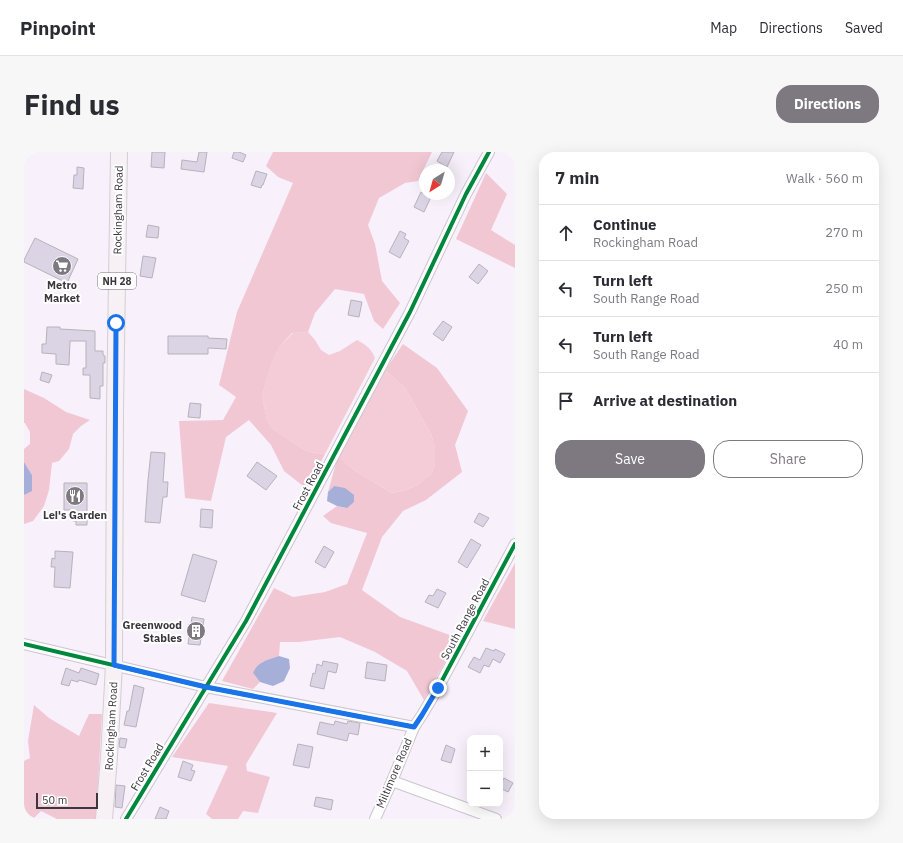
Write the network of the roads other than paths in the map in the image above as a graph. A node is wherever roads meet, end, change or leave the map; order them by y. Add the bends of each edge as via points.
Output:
1 (119, 152) edge
2 (489, 152) edge
3 (515, 544) edge
4 (24, 644) edge
5 (114, 665) junction
6 (206, 687) junction
7 (414, 727) junction
8 (392, 781) junction
9 (104, 819) edge
10 (126, 819) edge
11 (375, 819) edge
12 (496, 819) edge

1 - 5 main road, Rockingham Road / NH 28
2 - 6 street, Frost Road via 466,194 410,312 246,622
3 - 7 street, South Range Road via 438,688
4 - 5 street
5 - 6 street
5 - 9 main road, Rockingham Road / NH 28
6 - 7 street
6 - 10 street, Frost Road
7 - 8 street, Miltimore Road
8 - 11 street, Miltimore Road
8 - 12 street

